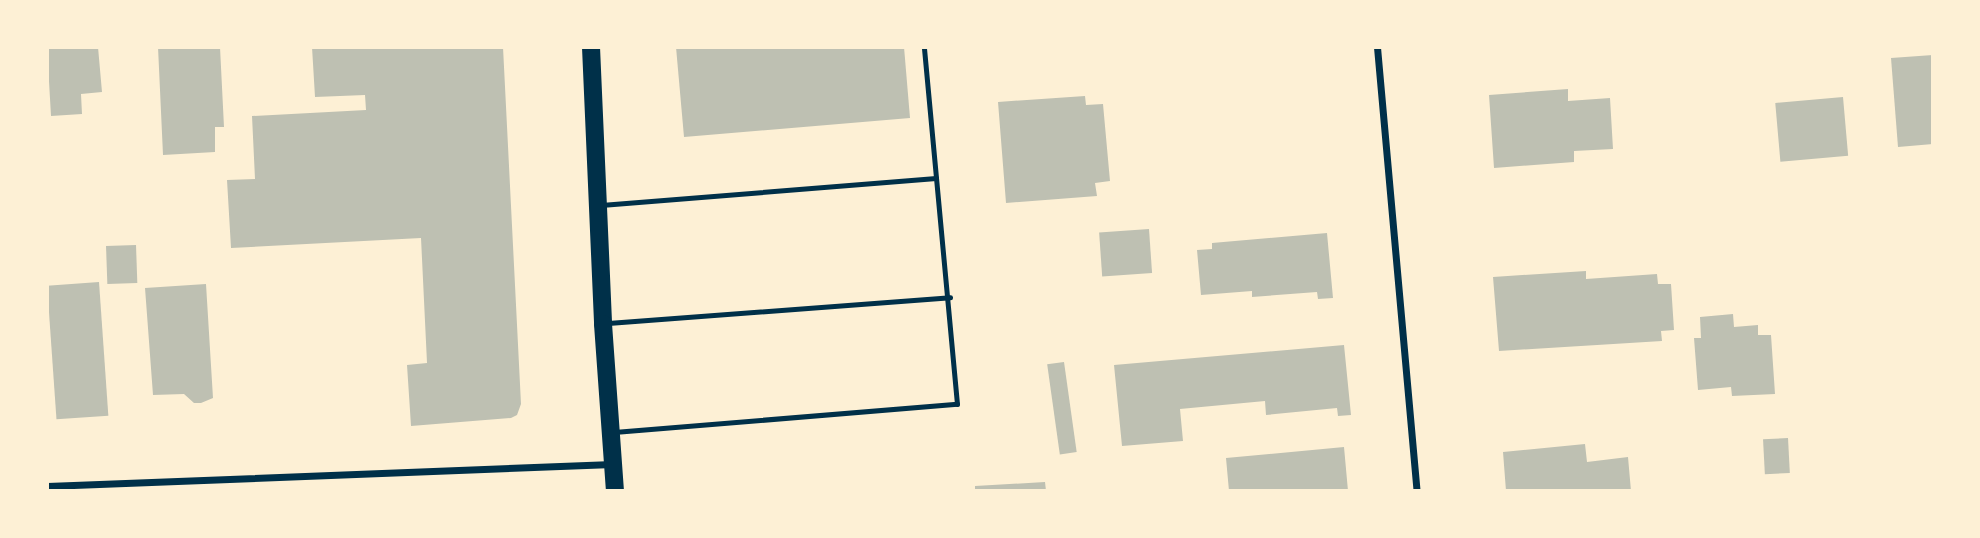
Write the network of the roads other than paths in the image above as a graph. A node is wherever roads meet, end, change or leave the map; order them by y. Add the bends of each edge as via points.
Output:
1 (591, 47) edge
2 (924, 47) edge
3 (1377, 47) edge
4 (936, 178) junction
5 (597, 205) junction
6 (950, 297) junction
7 (603, 324) junction
8 (611, 433) junction
9 (613, 464) junction
10 (47, 486) edge
11 (615, 491) edge
12 (1418, 491) edge

1 - 5 main road
2 - 4 lane
3 - 12 street
4 - 5 lane
4 - 6 lane
5 - 7 main road
6 - 7 lane
6 - 8 lane via 957,404
7 - 8 main road
8 - 9 main road
9 - 10 street
9 - 11 main road

